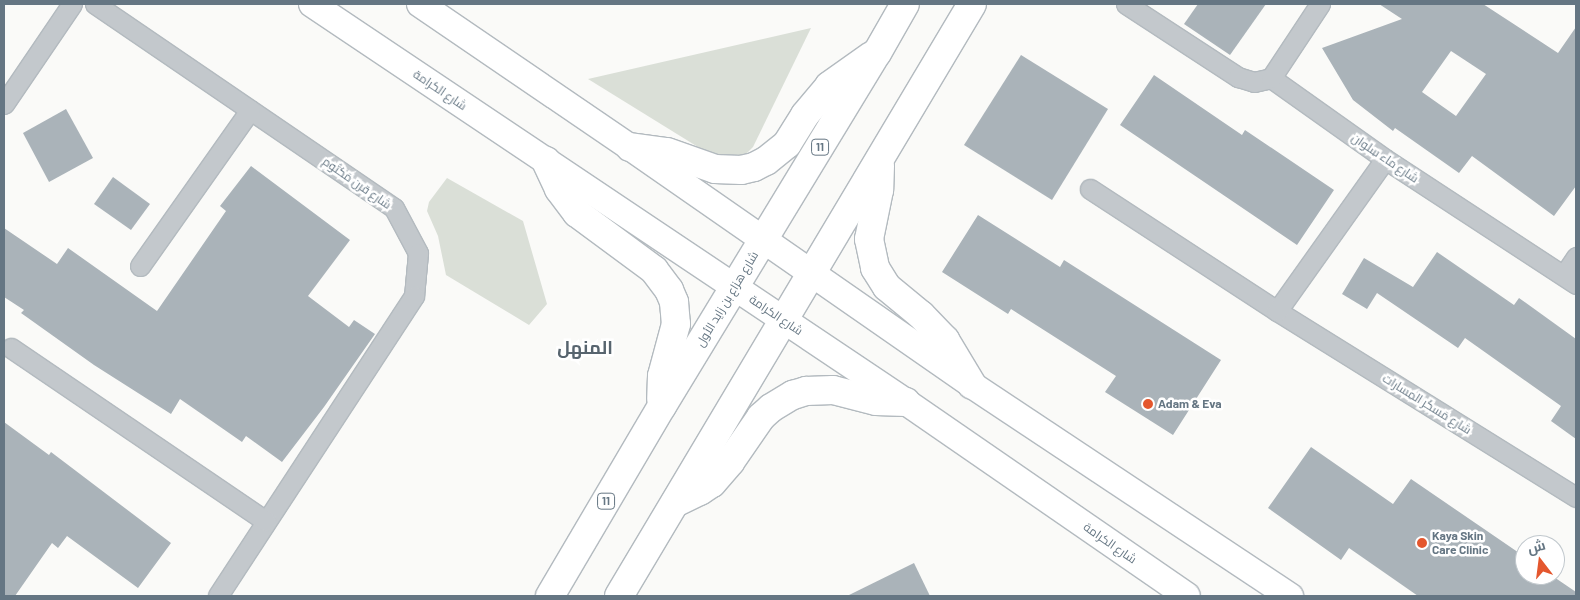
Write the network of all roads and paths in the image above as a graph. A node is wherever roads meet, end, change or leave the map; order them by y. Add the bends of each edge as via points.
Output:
1 (72, 4) edge
2 (95, 4) edge
3 (312, 4) edge
4 (420, 4) edge
5 (905, 4) edge
6 (972, 4) edge
7 (1126, 4) edge
8 (1320, 4) edge
9 (877, 53) junction
10 (1270, 78) junction
11 (4, 104) edge
12 (250, 110) junction
13 (630, 147) junction
14 (880, 158) junction
15 (1385, 159) junction
16 (546, 161) junction
17 (1090, 189) dead end
18 (763, 240) junction
19 (1576, 257) edge
20 (140, 266) dead end
21 (811, 274) junction
22 (1570, 279) edge
23 (734, 287) junction
24 (1277, 311) junction
25 (784, 320) junction
26 (11, 348) dead end
27 (972, 386) junction
28 (906, 402) junction
29 (662, 406) junction
30 (1576, 497) edge
31 (675, 503) junction
32 (266, 521) junction
33 (218, 596) edge
34 (550, 596) edge
35 (618, 596) edge
36 (1187, 596) edge
37 (1290, 596) edge

1 - 11 street
2 - 12 street, شارع قرن مَكتُوم
3 - 16 main road, شارع الكرامة
4 - 13 main road
5 - 9 main road, شارع هزاع بن زايد الأول / 11
6 - 14 main road
7 - 10 street via 1238,77 1254,82
8 - 10 street
9 - 13 main road via 829,86 787,144 754,167 715,169 667,152
9 - 18 main road, شارع هزاع بن زايد الأول / 11
10 - 15 street, شارع ماء سِلوان
12 - 20 street
12 - 32 street, شارع قرن مَكتُوم via 394,208 418,253 414,296
13 - 18 main road
14 - 21 main road
14 - 27 main road via 879,190 869,239 875,268 887,287 945,340
15 - 22 street, شارع ماء سِلوان
15 - 24 street
16 - 23 main road, شارع الكرامة
16 - 29 main road via 559,189 577,213 654,270 674,302 676,324 662,376
17 - 24 street, شارع مَسكَر المِسارات
18 - 21 main road
18 - 23 main road, شارع هزاع بن زايد الأول / 11
19 - 22 street
21 - 25 main road
21 - 27 main road
23 - 25 main road, شارع الكرامة
23 - 29 main road, شارع هزاع بن زايد الأول / 11
24 - 30 street, شارع مَسكَر المِسارات
25 - 28 main road, شارع الكرامة
25 - 31 main road
26 - 32 street
27 - 37 main road
28 - 31 main road via 876,401 833,390 793,395 761,417 712,483
28 - 36 main road, شارع الكرامة
29 - 34 main road, شارع هزاع بن زايد الأول / 11
31 - 35 main road
32 - 33 street, شارع قرن مَكتُوم

